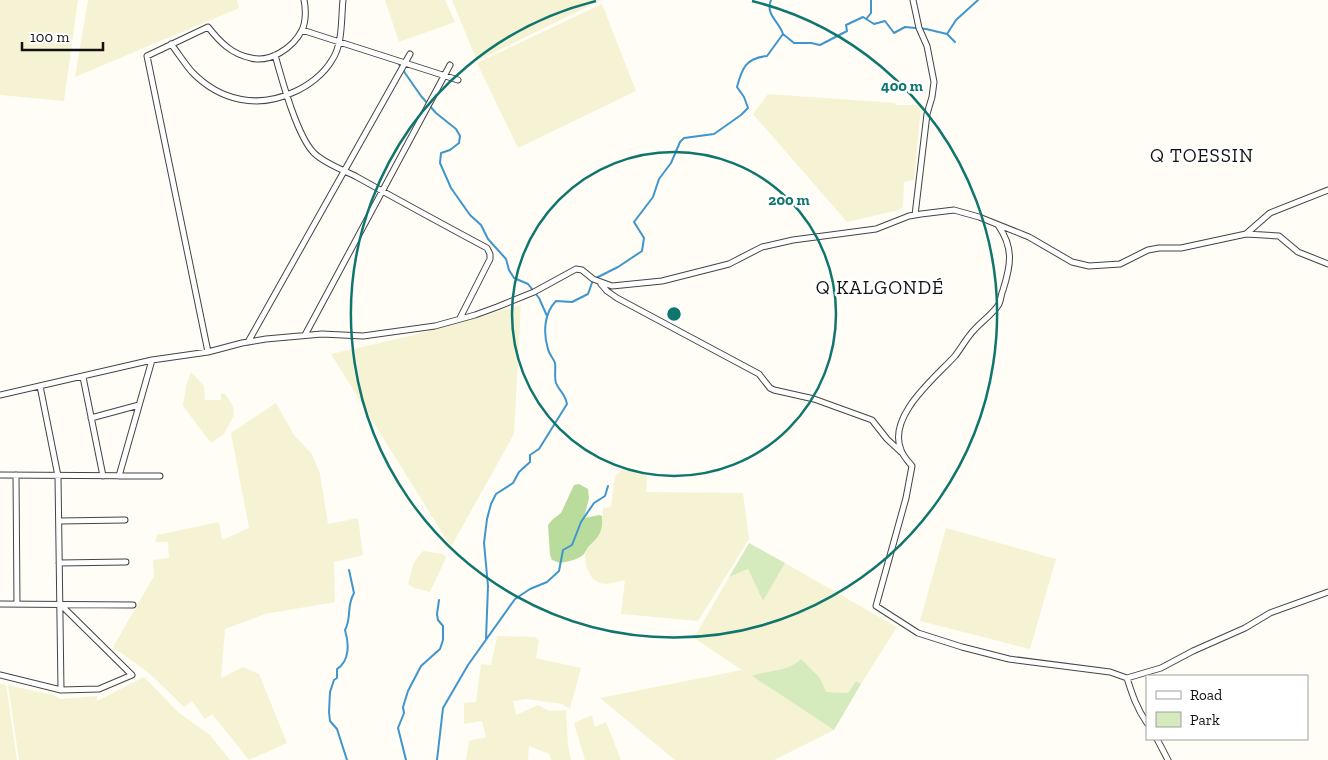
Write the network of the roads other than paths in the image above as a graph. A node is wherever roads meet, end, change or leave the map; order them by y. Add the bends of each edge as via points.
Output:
1 (304, 0) edge
2 (343, 0) edge
3 (913, 0) edge
4 (302, 30) junction
5 (339, 42) junction
6 (171, 44) junction
7 (410, 54) dead end
8 (275, 55) junction
9 (405, 63) junction
10 (450, 65) dead end
11 (445, 75) junction
12 (458, 80) dead end
13 (287, 96) junction
14 (345, 170) junction
15 (1328, 190) edge
16 (383, 191) junction
17 (915, 215) junction
18 (998, 224) junction
19 (1246, 234) junction
20 (1328, 264) edge
21 (599, 282) junction
22 (460, 318) junction
23 (306, 335) junction
24 (248, 342) junction
25 (208, 352) junction
26 (152, 360) junction
27 (83, 377) junction
28 (40, 386) junction
29 (0, 394) edge
30 (139, 405) junction
31 (91, 418) junction
32 (902, 453) junction
33 (0, 475) edge
34 (16, 476) junction
35 (58, 476) junction
36 (103, 476) junction
37 (119, 476) junction
38 (160, 476) dead end
39 (125, 520) dead end
40 (59, 521) junction
41 (126, 562) dead end
42 (60, 563) junction
43 (1328, 592) edge
44 (0, 604) edge
45 (17, 604) junction
46 (60, 604) junction
47 (133, 605) dead end
48 (0, 675) edge
49 (1127, 678) junction
50 (61, 690) junction
51 (1146, 722) edge
52 (1158, 740) edge
53 (1168, 760) edge

1 - 4 street
2 - 5 street
3 - 17 street via 934,82
4 - 5 street
4 - 8 street via 290,45
5 - 9 street
5 - 13 street via 333,60 305,87
6 - 8 street via 208,27 227,48 240,55 253,59
6 - 13 street via 192,72 219,92 252,102
6 - 25 street via 147,56
7 - 9 street
8 - 13 street
9 - 11 street
9 - 14 street
10 - 11 street
11 - 12 street
11 - 16 street
13 - 14 street via 313,153
14 - 16 street
14 - 24 street
15 - 19 street via 1270,213
16 - 22 street via 487,248 490,259
16 - 23 street
17 - 18 street via 954,210
17 - 21 street via 876,229 762,247 730,264 677,278 612,286
18 - 19 street via 1072,262 1089,266 1120,264 1148,250 1181,248
18 - 32 street via 1006,236 1010,254 1000,302 912,402 899,436
19 - 20 street via 1280,236 1298,252
21 - 22 street via 576,269 534,292
21 - 32 street via 618,298 759,374 770,388 814,399 872,420
22 - 23 street via 435,326 363,336
23 - 24 street
24 - 25 street
25 - 26 street
26 - 27 street
26 - 30 street
27 - 28 street
27 - 31 street
28 - 29 street
28 - 35 street
30 - 31 street
30 - 37 street
31 - 36 street
32 - 49 street via 912,466 876,606 918,632 962,647 1009,659 1110,672
33 - 34 street
34 - 35 street
34 - 45 street
35 - 36 street
35 - 40 street
36 - 37 street
37 - 38 street
39 - 40 street
40 - 42 street
41 - 42 street
42 - 46 street
43 - 49 street via 1270,613 1161,668
44 - 45 street
45 - 46 street
46 - 47 street
46 - 50 street
46 - 50 street via 132,675 99,689
48 - 50 street
49 - 51 street
52 - 53 street

